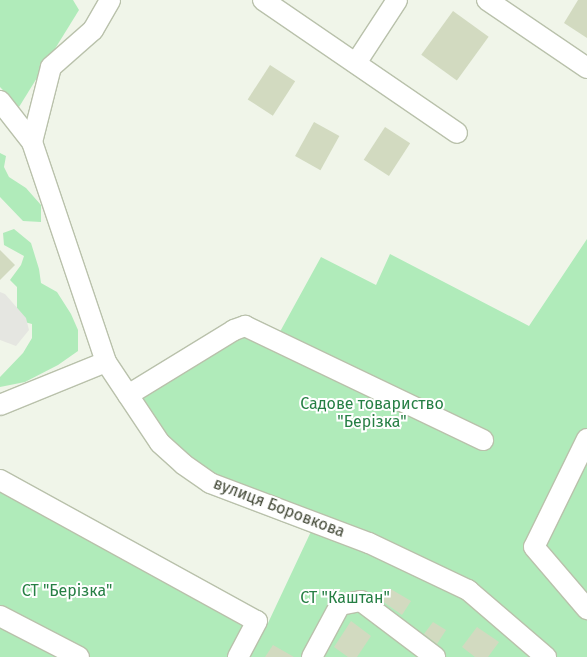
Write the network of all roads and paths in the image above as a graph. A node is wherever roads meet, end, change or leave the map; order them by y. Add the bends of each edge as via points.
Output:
1 (110, 0) edge
2 (263, 0) edge
3 (397, 0) edge
4 (488, 0) edge
5 (356, 63) junction
6 (587, 68) edge
7 (0, 101) edge
8 (457, 133) dead end
9 (32, 142) junction
10 (106, 362) junction
11 (128, 395) junction
12 (0, 405) edge
13 (587, 439) edge
14 (483, 440) dead end
15 (0, 480) edge
16 (587, 610) edge
17 (0, 616) edge
18 (79, 657) edge
19 (238, 657) edge
20 (312, 657) edge
21 (435, 657) edge
22 (546, 657) edge

1 - 9 street via 92,30 51,67
2 - 5 street
3 - 5 street
4 - 6 street
5 - 8 street
7 - 9 street, вулиця Боровкова
9 - 10 street, вулиця Боровкова
10 - 11 street, вулиця Боровкова
10 - 12 street
11 - 14 street via 245,326
11 - 22 street, вулиця Боровкова via 160,443 210,482 369,543 468,590
13 - 16 street via 534,547
15 - 19 street via 257,621
17 - 18 street
20 - 21 street via 340,605 361,601

